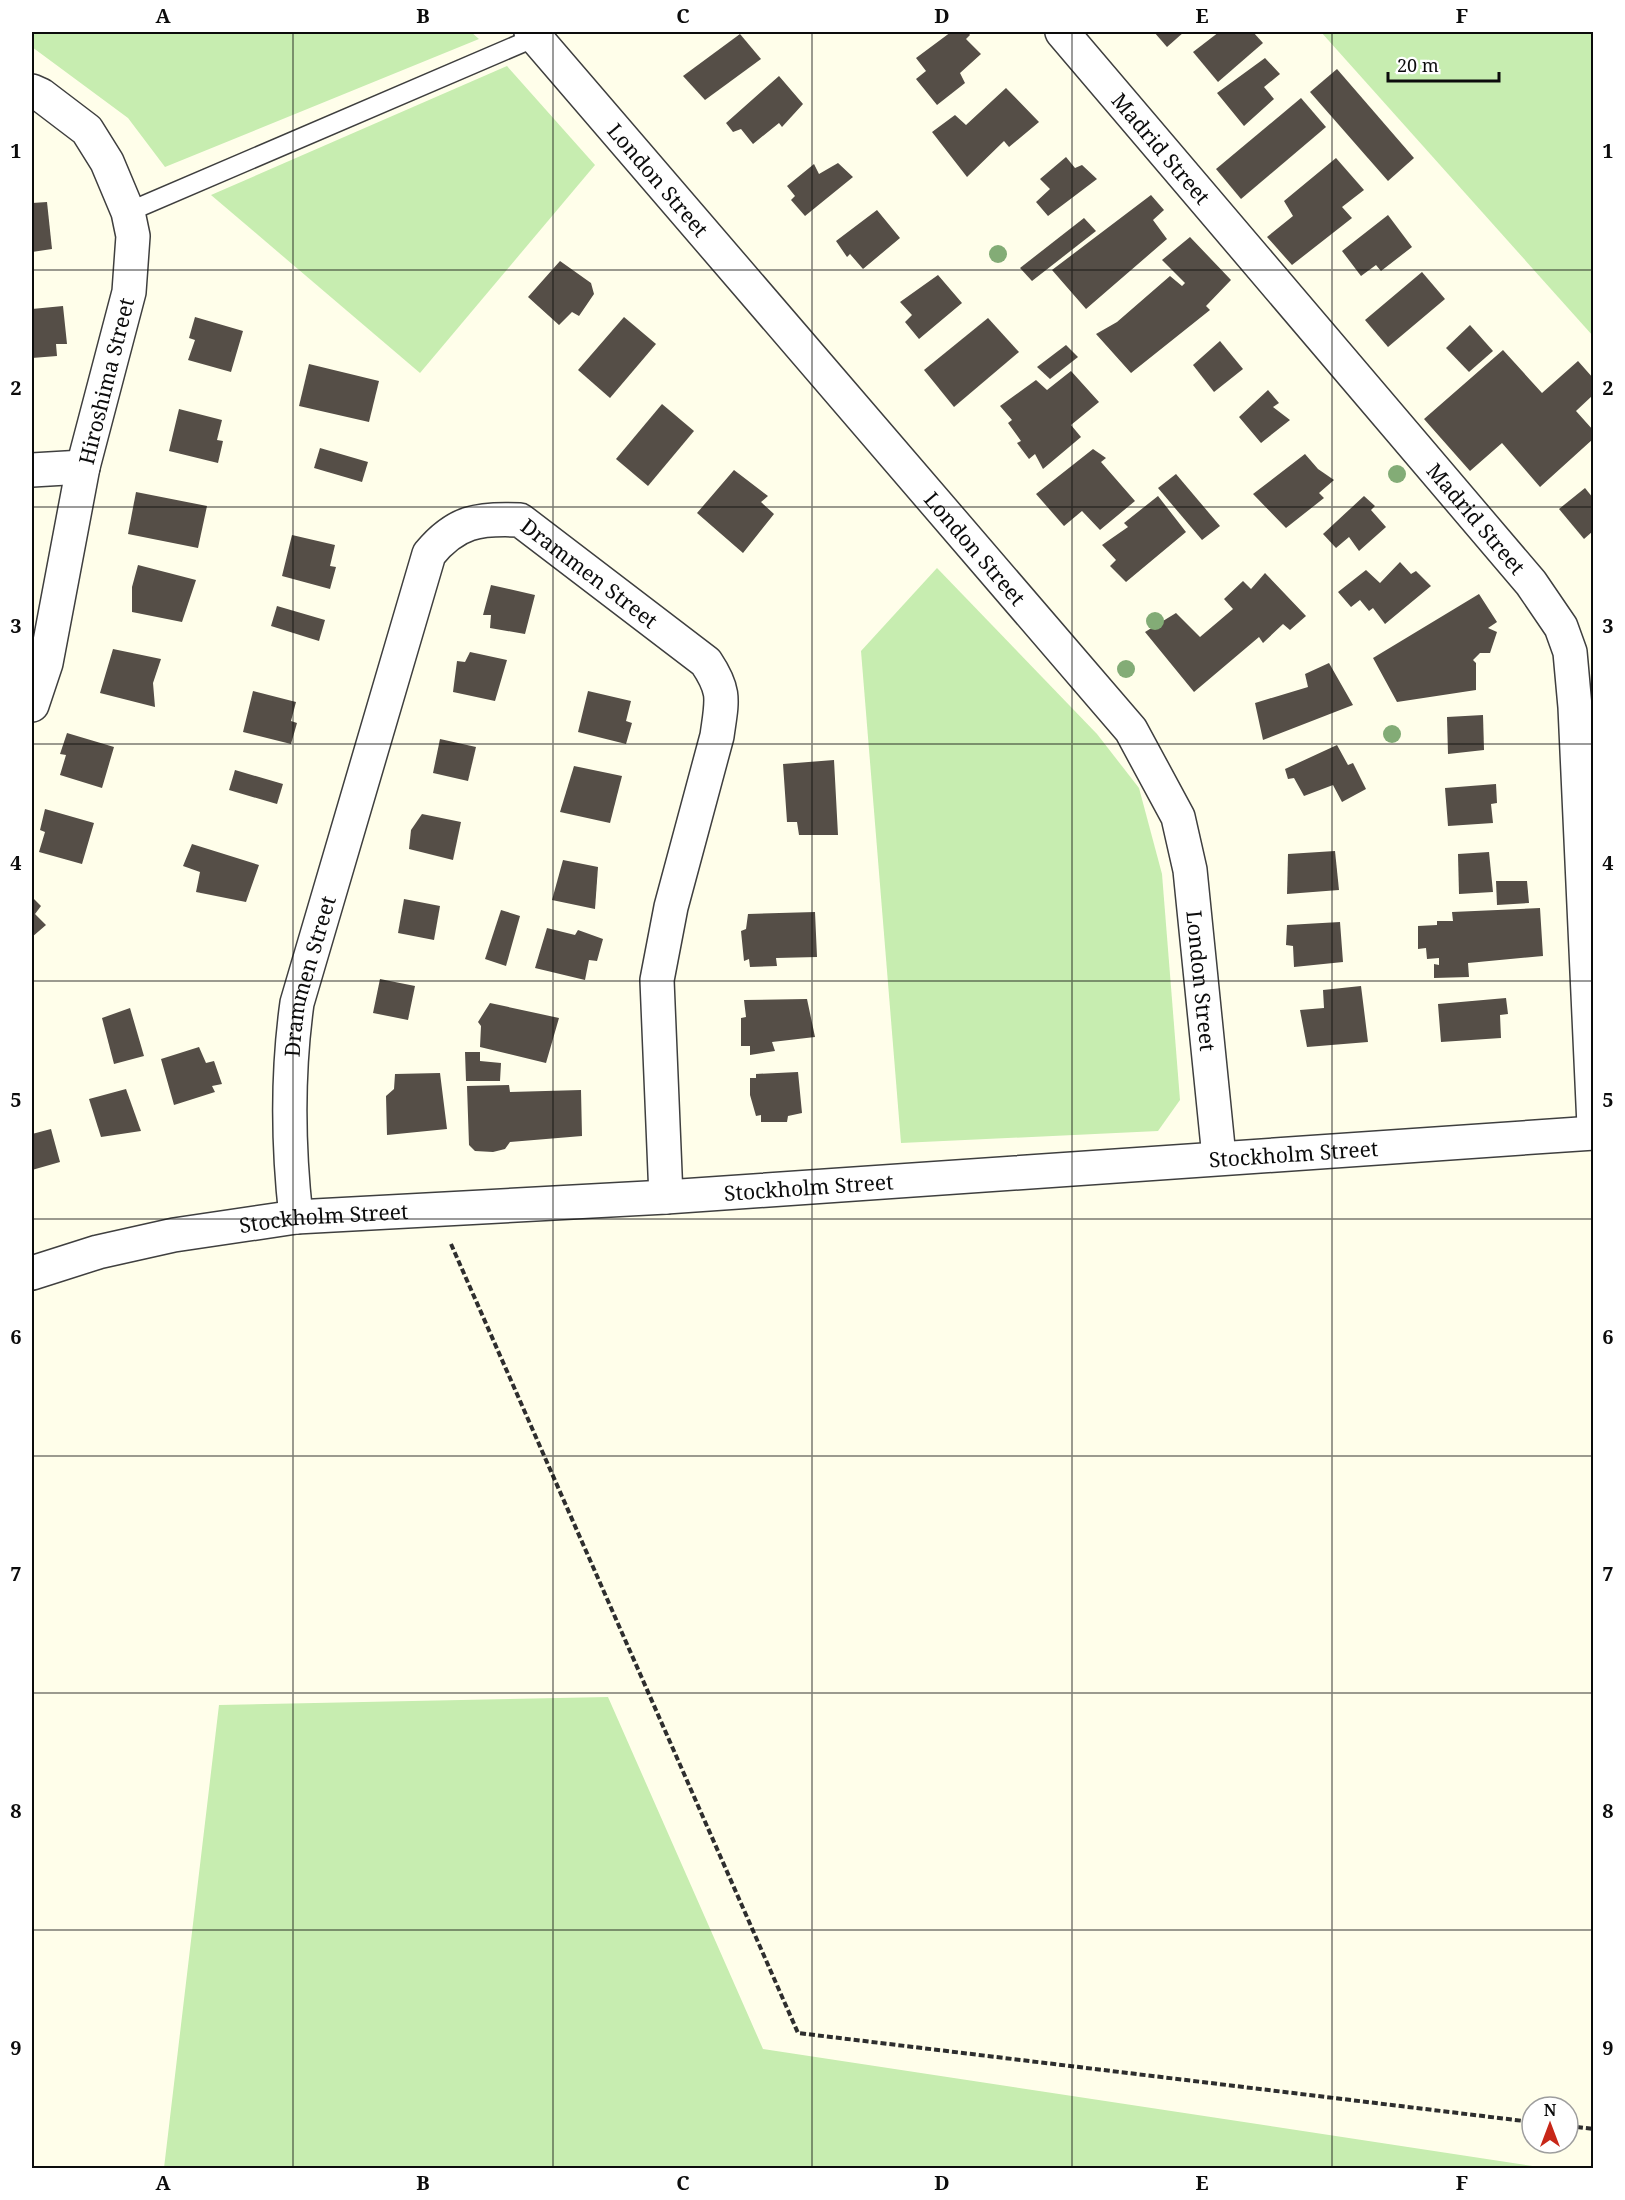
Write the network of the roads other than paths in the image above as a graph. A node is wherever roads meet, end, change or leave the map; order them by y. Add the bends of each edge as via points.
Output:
1 (1062, 32) edge
2 (534, 34) edge
3 (32, 91) edge
4 (128, 212) junction
5 (83, 467) junction
6 (32, 470) edge
7 (32, 705) edge
8 (1593, 1126) edge
9 (1593, 1133) edge
10 (1219, 1157) junction
11 (666, 1197) junction
12 (296, 1217) junction
13 (32, 1273) edge

1 - 8 street, Madrid Street via 1531,583 1561,627 1570,652 1575,707
2 - 4 lane
2 - 10 street, London Street via 1131,729 1178,817 1190,870
3 - 4 street, Hiroshima Street via 87,130 107,162
4 - 5 street, Hiroshima Street via 133,236 129,292
5 - 6 street
5 - 7 street, Hiroshima Street via 46,663
9 - 10 street, Stockholm Street
10 - 11 street, Stockholm Street
11 - 12 street, Stockholm Street
11 - 12 street, Drammen Street via 657,980 671,907 717,736 720,683 706,662 520,520 490,519 459,526 429,554 297,1003 290,1113 290,1166
12 - 13 street, Stockholm Street via 174,1235 98,1252

